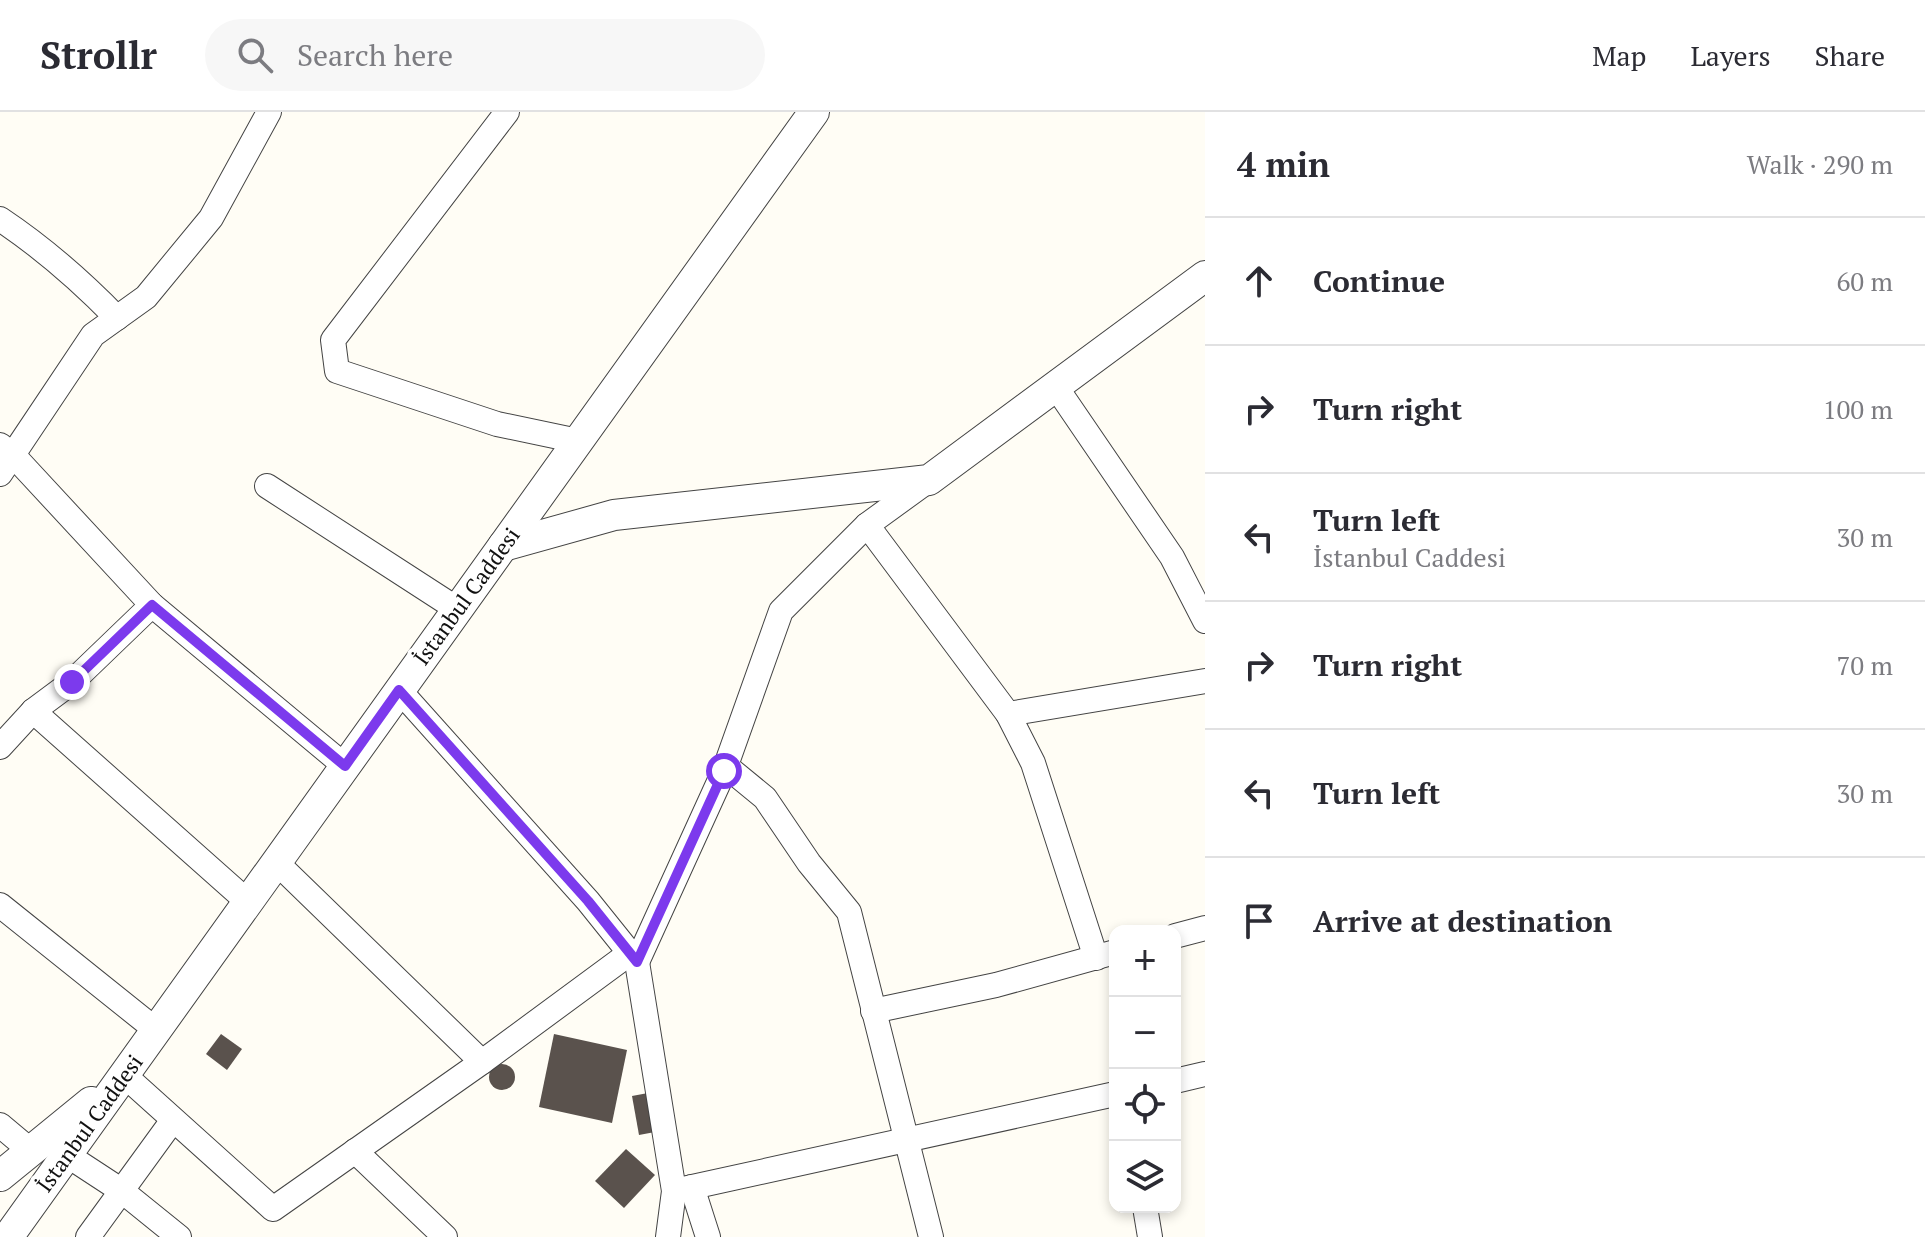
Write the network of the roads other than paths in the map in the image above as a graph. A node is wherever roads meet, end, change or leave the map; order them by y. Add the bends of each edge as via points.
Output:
1 (269, 112) edge
2 (507, 112) edge
3 (814, 112) edge
4 (0, 219) edge
5 (1205, 276) edge
6 (117, 318) junction
7 (1056, 387) junction
8 (578, 441) junction
9 (4, 458) edge
10 (929, 480) junction
11 (267, 486) dead end
12 (867, 525) junction
13 (503, 546) junction
14 (152, 605) junction
15 (457, 609) junction
16 (1205, 621) edge
17 (1205, 681) edge
18 (399, 690) junction
19 (33, 711) junction
20 (1008, 714) junction
21 (0, 747) edge
22 (345, 766) junction
23 (726, 766) junction
24 (276, 862) junction
25 (248, 902) junction
26 (0, 905) edge
27 (1205, 928) edge
28 (1181, 934) edge
29 (1106, 955) edge
30 (633, 958) junction
31 (873, 1011) junction
32 (156, 1030) junction
33 (482, 1062) junction
34 (1205, 1074) edge
35 (124, 1075) junction
36 (1181, 1080) edge
37 (1109, 1095) edge
38 (173, 1120) junction
39 (0, 1125) edge
40 (907, 1139) junction
41 (31, 1151) junction
42 (355, 1151) junction
43 (67, 1155) junction
44 (0, 1176) edge
45 (683, 1189) junction
46 (122, 1191) junction
47 (1146, 1213) edge
48 (8, 1237) edge
49 (88, 1237) edge
50 (179, 1237) edge
51 (445, 1237) edge
52 (668, 1237) edge
53 (708, 1237) edge
54 (931, 1237) edge
55 (1150, 1237) edge

1 - 6 street via 211,218 146,297
2 - 8 street via 333,340 337,371 497,424
3 - 8 street, İstanbul Caddesi
4 - 6 street
5 - 7 street
6 - 9 street via 93,335
7 - 10 street
7 - 16 street via 1172,557
8 - 13 street, İstanbul Caddesi
9 - 14 street
10 - 12 street
10 - 13 street via 614,515
11 - 15 street
12 - 20 street
12 - 23 street via 781,611
13 - 15 street, İstanbul Caddesi
14 - 19 street via 72,682
14 - 22 street
15 - 18 street, İstanbul Caddesi
17 - 20 street
18 - 22 street, İstanbul Caddesi
18 - 30 street
19 - 21 street
19 - 25 street
20 - 29 street via 1033,763
22 - 24 street, İstanbul Caddesi
23 - 30 street
23 - 31 street via 765,798 849,912
24 - 25 street, İstanbul Caddesi
24 - 33 street
25 - 32 street, İstanbul Caddesi
26 - 32 street
27 - 28 street
29 - 31 street
30 - 33 street
30 - 45 street
31 - 40 street
32 - 35 street, İstanbul Caddesi
33 - 42 street
34 - 36 street
35 - 38 street
35 - 41 street
35 - 43 street, İstanbul Caddesi
37 - 40 street
38 - 42 street via 273,1209
38 - 46 street
39 - 41 street
40 - 45 street
40 - 54 street
41 - 44 street
42 - 51 street
43 - 46 street
43 - 48 street, İstanbul Caddesi
45 - 52 street
45 - 53 street
46 - 49 street
46 - 50 street
47 - 55 street

